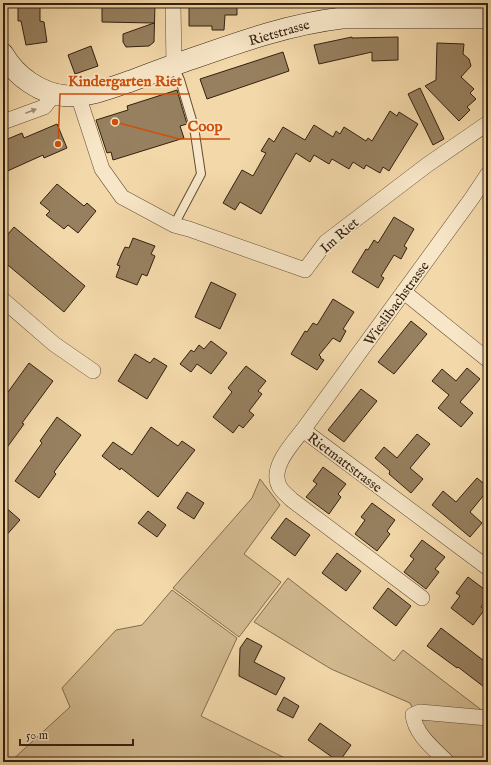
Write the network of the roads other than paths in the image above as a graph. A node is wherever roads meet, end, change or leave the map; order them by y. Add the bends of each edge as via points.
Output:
1 (173, 3) edge
2 (375, 10) edge
3 (488, 18) edge
4 (3, 54) edge
5 (174, 66) junction
6 (55, 94) junction
7 (78, 95) junction
8 (3, 122) edge
9 (488, 123) edge
10 (488, 174) edge
11 (174, 225) junction
12 (404, 292) junction
13 (3, 300) edge
14 (488, 360) edge
15 (93, 371) dead end
16 (303, 430) junction
17 (488, 568) edge
18 (422, 598) dead end
19 (488, 718) edge
20 (447, 762) edge

1 - 5 street
2 - 3 street, Rietstrasse
2 - 5 street, Rietstrasse via 292,27
4 - 6 street, Rietstrasse via 20,75 35,86
5 - 7 street, Rietstrasse via 114,87
5 - 11 lane via 194,127 201,174
6 - 7 street, Rietstrasse
8 -> 6 street via 44,107
7 - 11 street via 102,169 122,197
9 - 11 street, Im Riet via 427,165 326,242 304,270
10 - 12 street, Wieslibachstrasse
12 - 14 street
12 - 16 street, Wieslibachstrasse
13 - 15 street via 54,344
16 - 17 street, Rietmattstrasse
16 - 18 street, Rietmattstrasse via 282,456 277,481 280,488 303,509
19 - 20 street via 420,712 413,714 414,723 422,736

